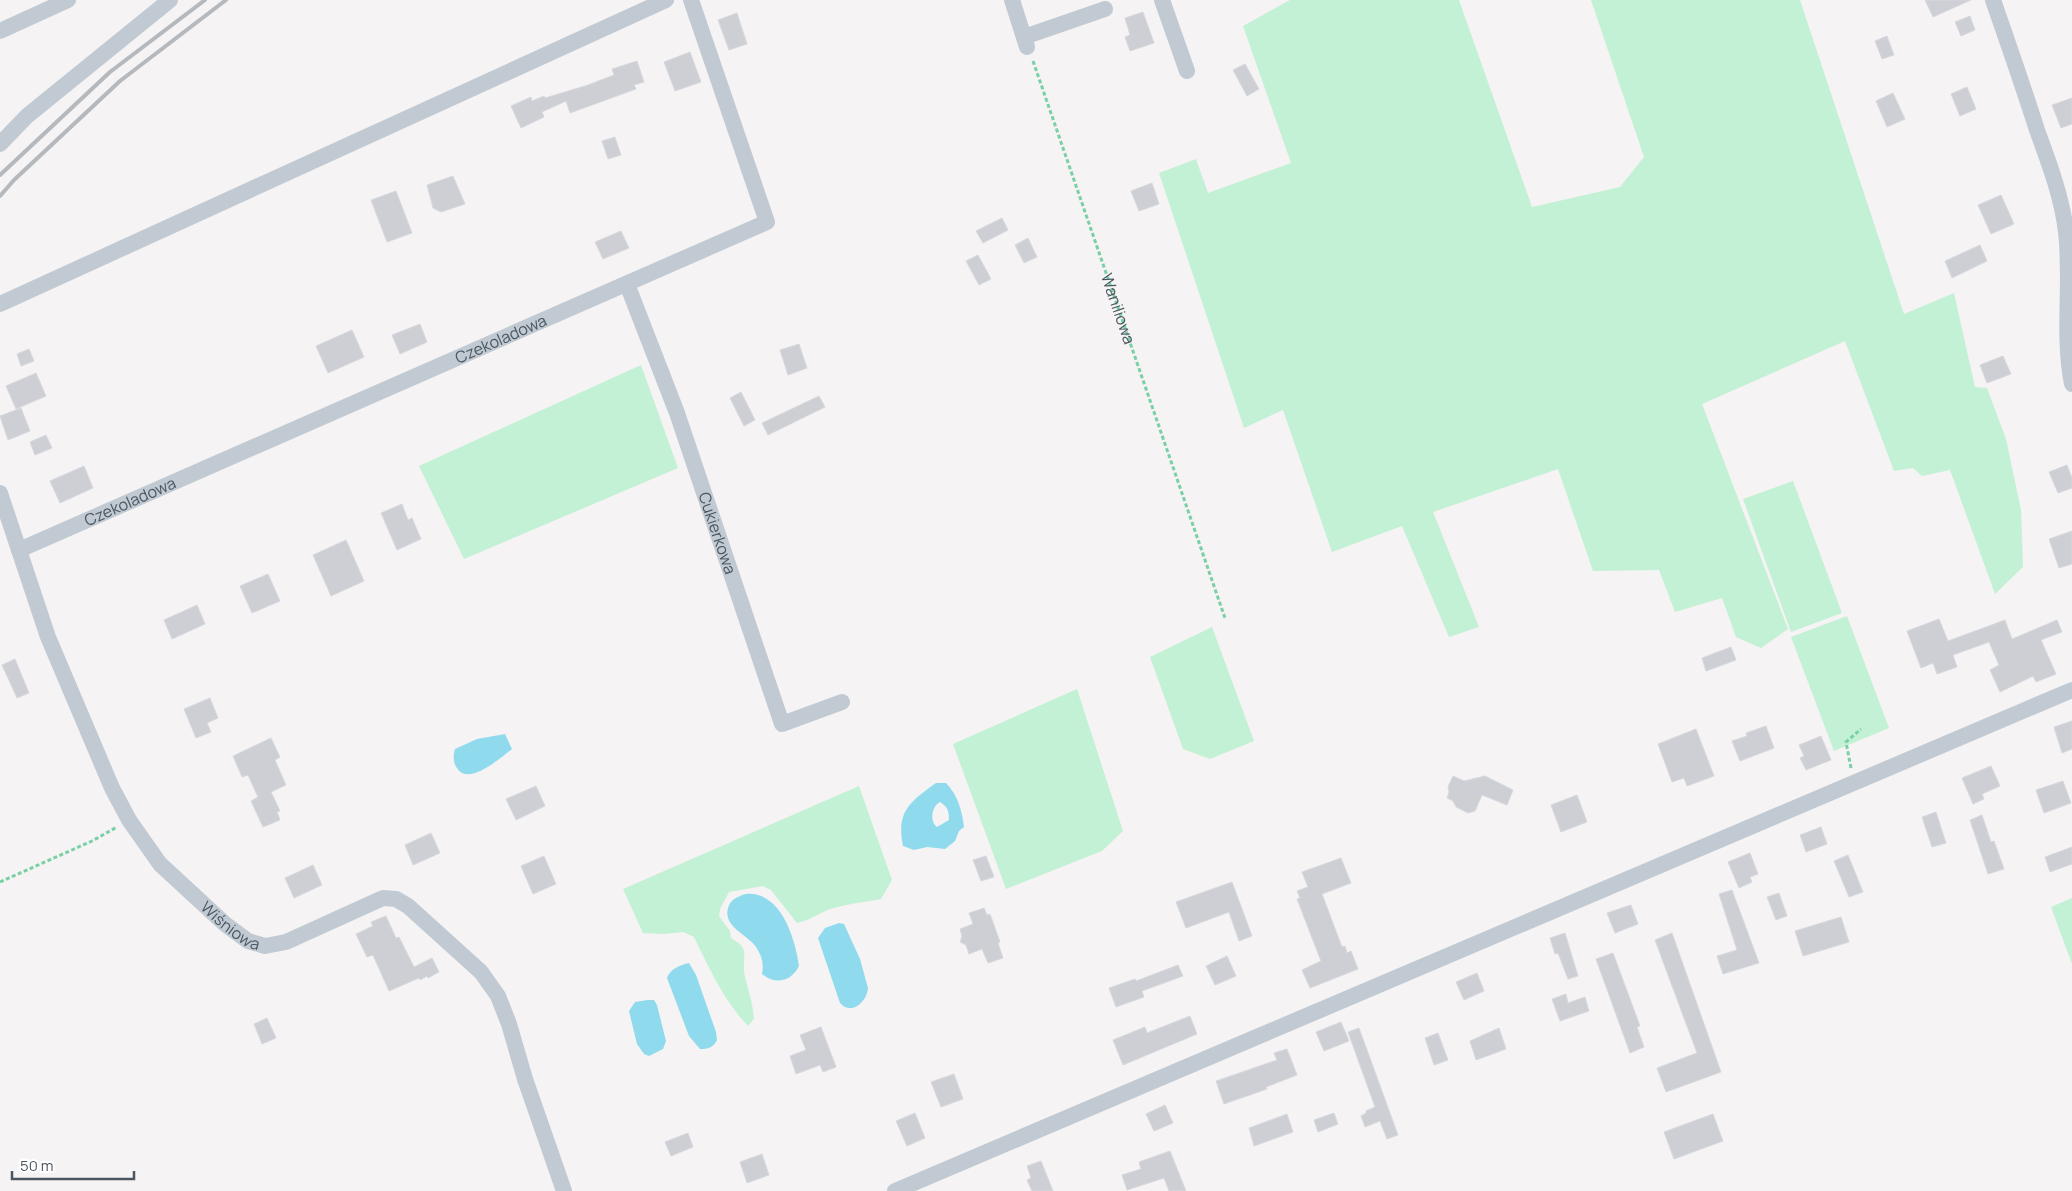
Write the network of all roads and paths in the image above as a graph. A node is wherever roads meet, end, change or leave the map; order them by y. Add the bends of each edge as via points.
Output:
1 (68, 0) edge
2 (170, 0) edge
3 (666, 0) edge
4 (692, 0) edge
5 (1012, 0) edge
6 (1162, 0) edge
7 (1993, 0) edge
8 (1105, 10) dead end
9 (0, 31) edge
10 (1026, 42) junction
11 (1188, 71) dead end
12 (0, 144) edge
13 (627, 284) junction
14 (0, 304) edge
15 (2072, 384) edge
16 (0, 493) edge
17 (19, 550) junction
18 (1225, 618) dead end
19 (2072, 690) edge
20 (842, 702) dead end
21 (1861, 729) dead end
22 (1852, 773) dead end
23 (129, 820) junction
24 (0, 882) edge
25 (564, 1191) edge
26 (895, 1191) edge

1 - 9 street
2 - 12 street via 27,116
3 - 14 street
4 - 13 street, Czekoladowa via 767,222
5 - 10 street
6 - 11 street
7 - 15 street via 2047,157 2066,230 2070,269 2067,341
8 - 10 street
10 - 18 path, Waniliowa
13 - 17 street, Czekoladowa
13 - 20 street, Cukierkowa via 677,413 782,724
16 - 17 street, Wiśniowa
17 - 23 street, Wiśniowa via 48,637 112,788
19 - 26 street
21 - 22 path via 1846,742
23 - 24 path via 92,841
23 - 25 street, Wiśniowa via 160,864 248,941 265,946 286,942 383,898 396,899 408,906 481,972 498,996

